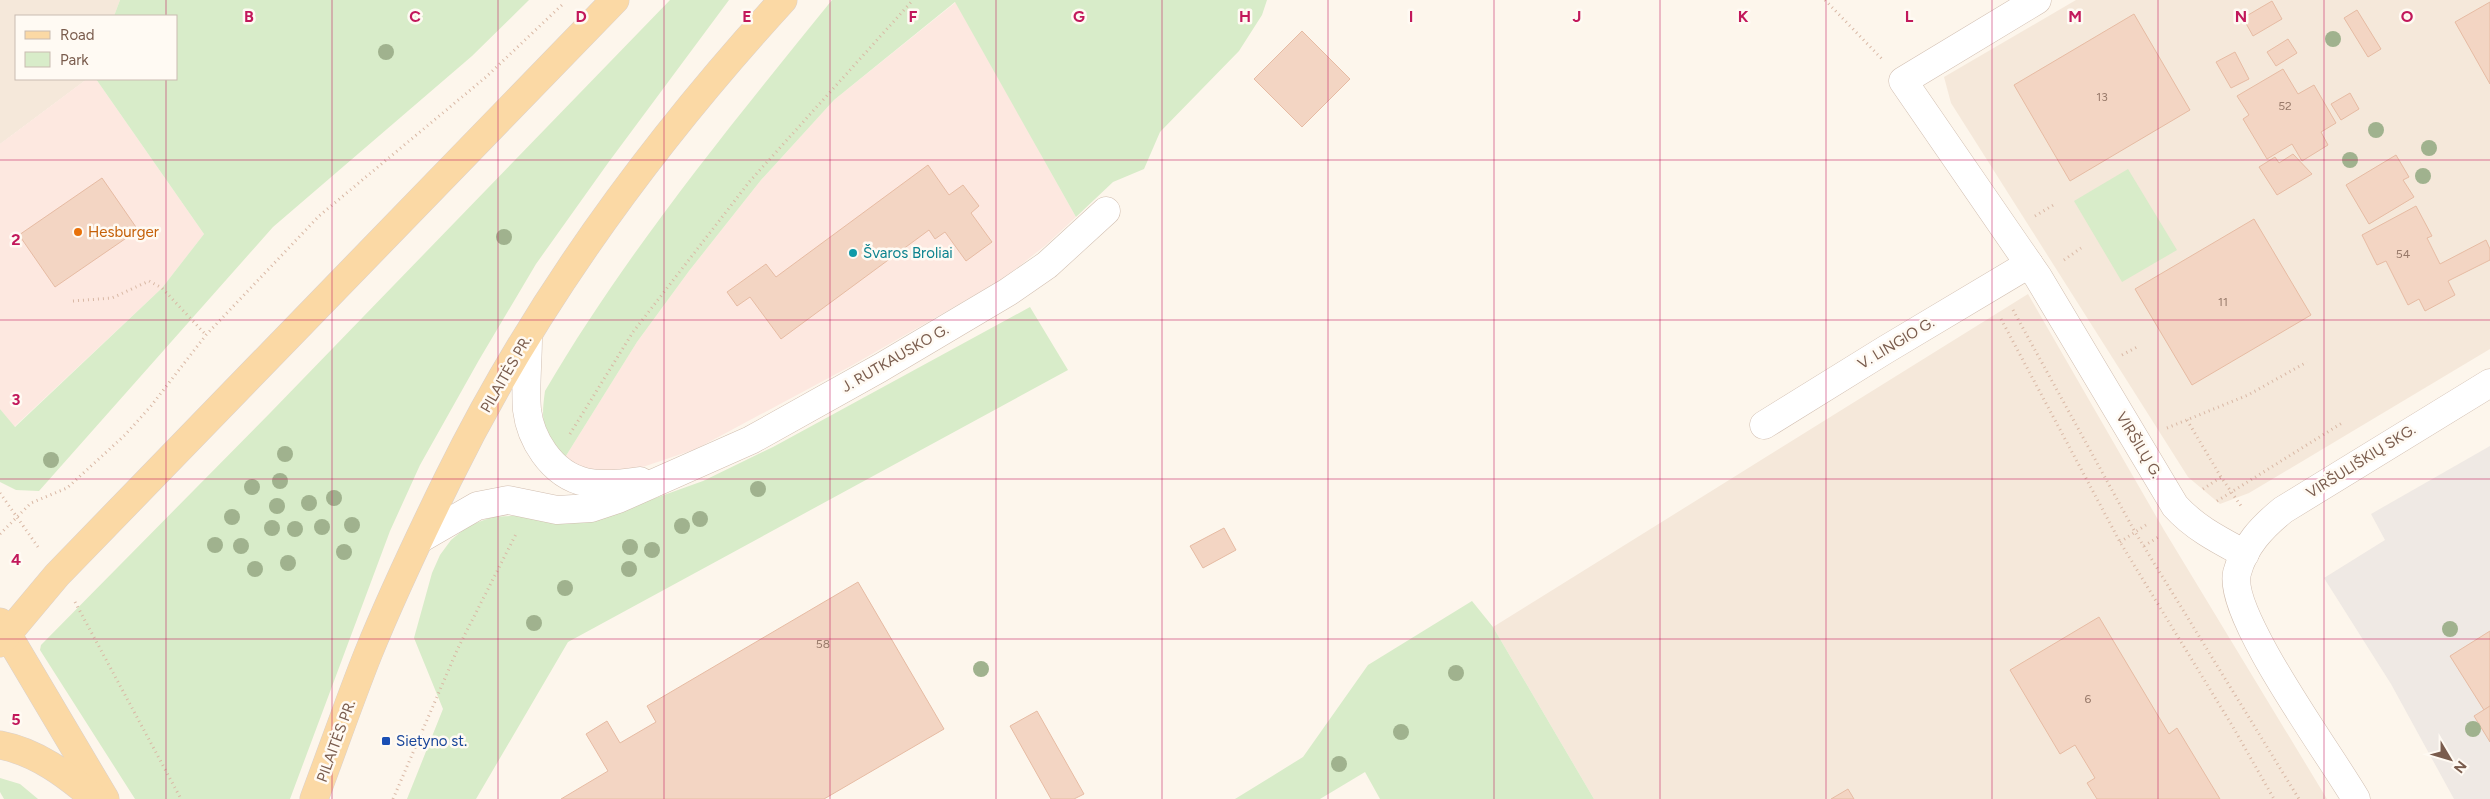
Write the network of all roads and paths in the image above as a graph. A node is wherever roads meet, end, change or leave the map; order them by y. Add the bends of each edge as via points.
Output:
1 (566, 0) edge
2 (615, 0) edge
3 (784, 0) edge
4 (913, 0) edge
5 (1825, 0) edge
6 (2037, 0) edge
7 (1903, 81) junction
8 (1106, 211) dead end
9 (2029, 264) junction
10 (1991, 286) junction
11 (73, 301) dead end
12 (206, 335) junction
13 (528, 337) junction
14 (2307, 362) dead end
15 (2490, 383) edge
16 (2187, 420) junction
17 (2342, 423) dead end
18 (1764, 425) dead end
19 (2137, 441) junction
20 (552, 465) junction
21 (2221, 477) dead end
22 (666, 478) junction
23 (0, 493) edge
24 (530, 505) junction
25 (17, 515) junction
26 (2187, 519) junction
27 (0, 534) edge
28 (420, 539) junction
29 (2144, 546) junction
30 (2245, 554) junction
31 (84, 615) dead end
32 (3, 633) edge
33 (0, 745) edge
34 (95, 799) edge
35 (105, 799) edge
36 (181, 799) edge
37 (314, 799) edge
38 (393, 799) edge
39 (2274, 799) edge
40 (2299, 799) edge
41 (2356, 799) edge

1 - 12 path via 486,77 320,216
2 - 32 main road
3 - 13 main road, PILAITĖS PR. via 647,162 558,287
4 - 20 path via 750,181 669,284 614,362
5 - 7 path
6 - 7 street
7 - 9 street, VIRŠILŲ G.
8 - 22 street, J. RUTKAUSKO G. via 1048,265 1008,292 750,440
9 - 10 street, V. LINGIO G.
9 - 19 street, VIRŠILŲ G.
10 - 18 street, V. LINGIO G.
10 - 29 path
10 - 39 path via 2120,542
11 - 12 path via 112,298 149,280 162,288
12 - 25 path via 125,435 67,488 31,503
13 - 20 street, J. RUTKAUSKO G. via 527,410 533,437
13 - 28 main road, PILAITĖS PR. via 466,446
14 - 16 path via 2248,395
15 - 30 street, VIRŠULIŠKIŲ SKG. via 2283,510 2258,531
16 - 19 path
16 - 21 path
17 - 26 path
19 - 26 street, VIRŠILŲ G. via 2175,506
20 - 22 street, J. RUTKAUSKO G. via 572,480 590,483 620,484
22 - 24 street, J. RUTKAUSKO G. via 591,508 557,510
23 - 25 path
24 - 28 street, J. RUTKAUSKO G. via 508,500 477,506
24 - 38 path via 458,648
25 - 27 path
26 - 29 path
26 - 30 street, VIRŠILŲ G.
28 - 37 main road, PILAITĖS PR. via 368,653
29 - 40 path
30 - 41 street via 2236,575 2240,604 2252,632
31 - 36 path
32 - 35 main road
33 - 34 main road via 24,750 57,769

